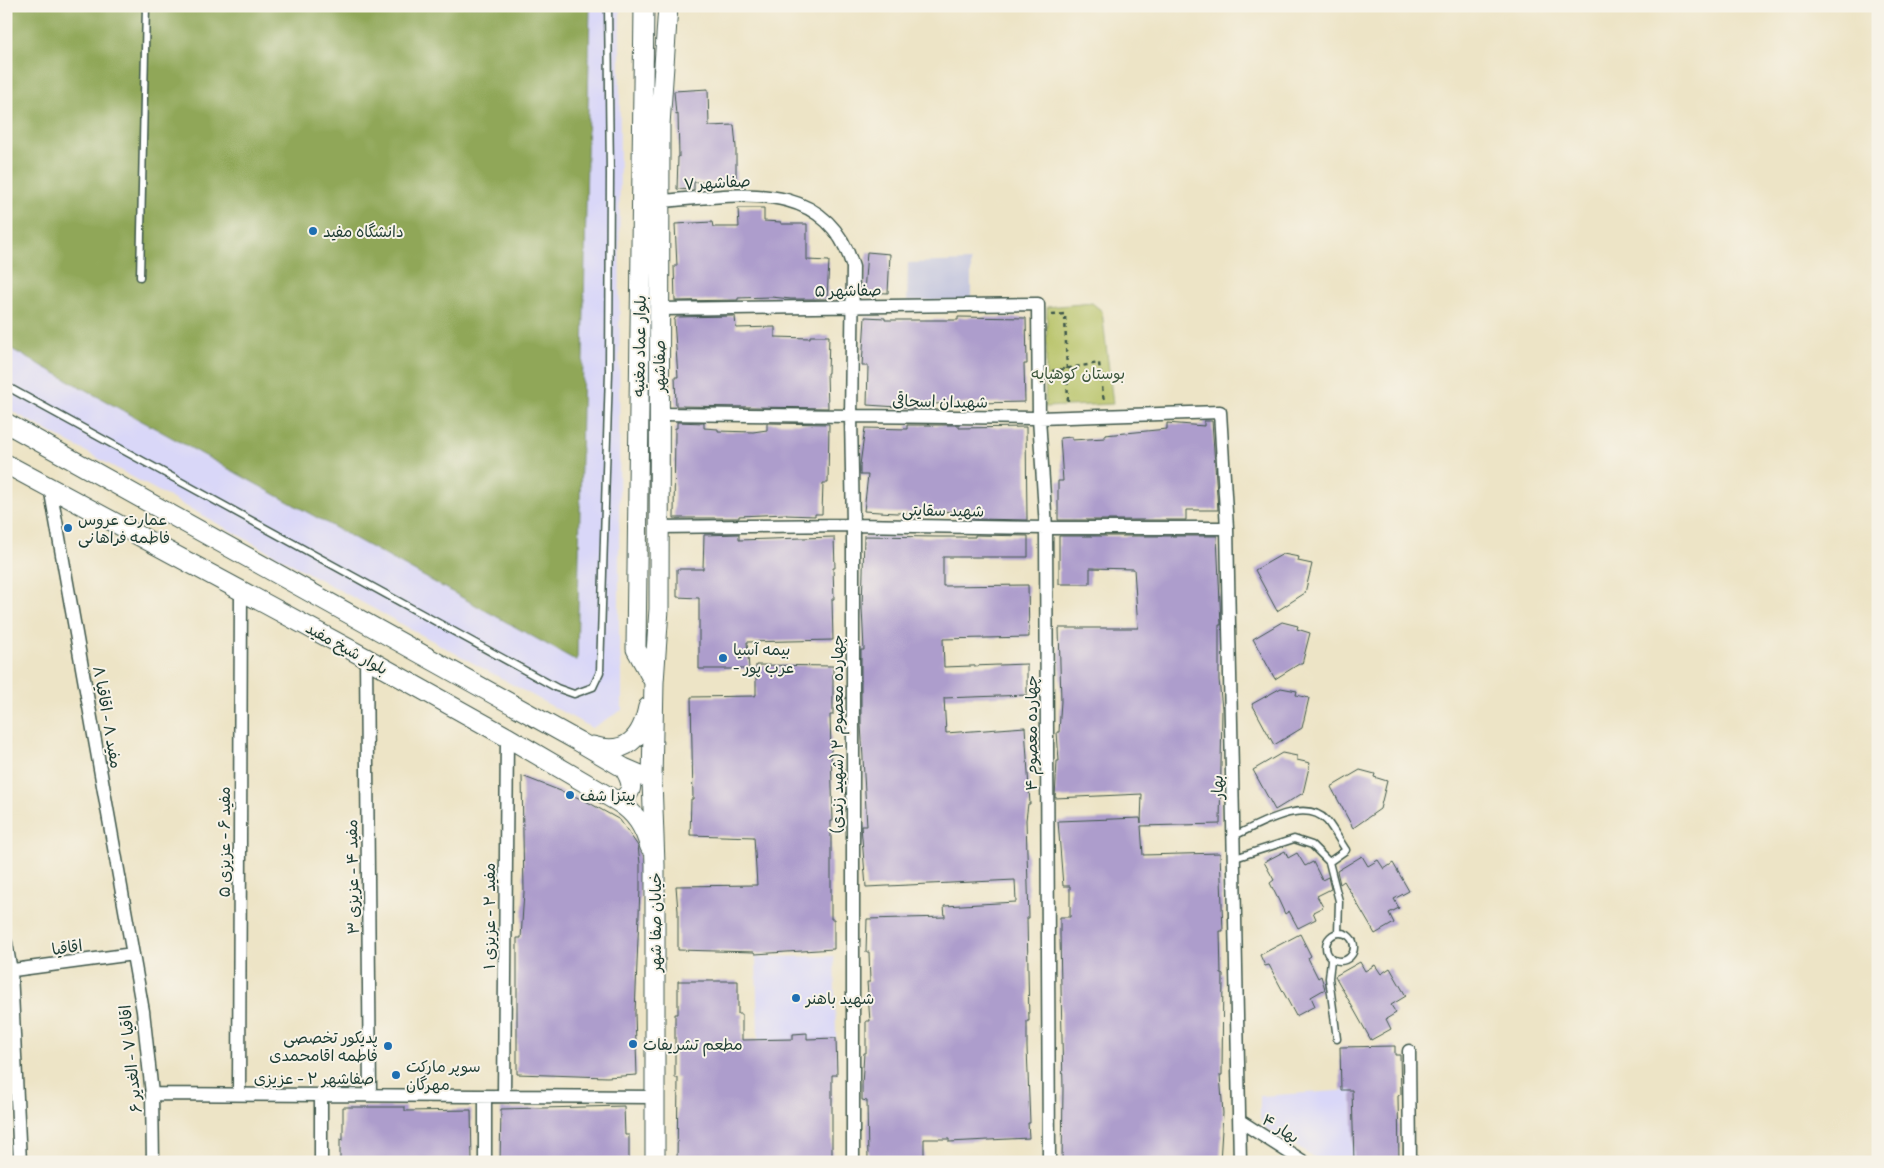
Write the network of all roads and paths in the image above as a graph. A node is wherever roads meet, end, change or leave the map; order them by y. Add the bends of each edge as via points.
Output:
1 (146, 6) edge
2 (608, 6) edge
3 (644, 6) edge
4 (667, 13) edge
5 (661, 202) junction
6 (140, 277) dead end
7 (853, 306) junction
8 (659, 309) junction
9 (1038, 310) junction
10 (1067, 368) junction
11 (1039, 373) junction
12 (6, 386) edge
13 (1220, 412) joint
14 (659, 414) junction
15 (1106, 416) junction
16 (852, 417) junction
17 (1068, 417) junction
18 (1039, 418) junction
19 (6, 424) edge
20 (6, 464) edge
21 (50, 486) junction
22 (853, 525) junction
23 (658, 527) junction
24 (1046, 528) junction
25 (1227, 528) junction
26 (241, 591) junction
27 (366, 658) junction
28 (654, 682) junction
29 (507, 737) junction
30 (578, 741) junction
31 (624, 768) junction
32 (652, 780) junction
33 (618, 802) junction
34 (1234, 836) junction
35 (1234, 858) junction
36 (1329, 862) junction
37 (655, 865) junction
38 (1338, 933) junction
39 (6, 943) edge
40 (133, 954) junction
41 (1331, 960) junction
42 (9, 971) edge
43 (1337, 1039) dead end
44 (1409, 1051) dead end
45 (152, 1094) junction
46 (240, 1094) junction
47 (321, 1095) junction
48 (370, 1095) junction
49 (485, 1096) junction
50 (504, 1096) junction
51 (655, 1097) junction
52 (1240, 1121) junction
53 (20, 1162) edge
54 (153, 1162) edge
55 (321, 1162) edge
56 (486, 1162) edge
57 (655, 1162) edge
58 (852, 1162) edge
59 (1049, 1162) edge
60 (1240, 1162) edge
61 (1304, 1162) edge
62 (1410, 1162) edge

1 - 6 lane
2 - 12 lane via 609,372 600,672 593,687 574,694 557,688
3 - 28 main road, بلوار عماد مغنیه via 636,649
4 - 5 main road, صفاشهر via 660,125
5 - 7 street, صفاشهر ۷ via 751,194 785,199 813,210 835,227 848,249 853,267
5 - 8 main road, صفاشهر
7 - 8 street, صفاشهر ۵
7 - 9 street, صفاشهر ۵
7 - 16 street, چهارده معصوم ۲ (شهید زندی)
8 - 14 main road, صفاشهر
9 - 10 path via 1065,314
9 - 11 street, چهارده معصوم ۴
10 - 11 path
10 - 15 path via 1099,364
10 - 17 path
11 - 18 street, چهارده معصوم ۴
13 - 15 street, شهیدان اسحاقی
13 - 25 street, بهار
14 - 16 street, شهیدان اسحاقی
14 - 23 main road, صفاشهر
15 - 17 street, شهیدان اسحاقی
16 - 18 street, شهیدان اسحاقی
16 - 22 street, چهارده معصوم ۲ (شهید زندی)
17 - 18 street, شهیدان اسحاقی
18 - 24 street, چهارده معصوم ۴
19 - 30 main road, بلوار شیخ مفید
20 - 21 main road, بلوار شیخ مفید
21 - 26 main road, بلوار شیخ مفید
21 - 40 street, مفید ۸ - اقاقیا ۸
22 - 23 street, شهید سقایتی
22 - 24 street, شهید سقایتی
22 - 58 street, چهارده معصوم ۲ (شهید زندی)
23 - 28 main road, صفاشهر via 659,609
24 - 25 street, شهید سقایتی
24 - 59 street, چهارده معصوم ۴
25 - 34 street, بهار
26 - 27 main road, بلوار شیخ مفید
26 - 46 street, مفید ۶ - عزیزی ۵
27 - 29 main road, بلوار شیخ مفید
27 - 48 street, مفید ۴ - عزیزی ۳
28 - 30 main road via 646,717 631,743 610,750
28 - 32 main road, خیابان صفا شهر
29 - 33 main road, بلوار شیخ مفید
29 - 50 street, مفید ۲ - عزیزی ۱
30 - 31 main road, بلوار شیخ مفید
31 - 32 main road, بلوار شیخ مفید
31 - 33 main road via 631,783 630,791
32 - 37 main road, خیابان صفا شهر
33 - 37 main road, بلوار شیخ مفید via 640,821
34 - 35 street, بهار
34 - 36 lane via 1286,813 1309,810 1326,820 1346,850
35 - 36 lane via 1294,839 1312,845
35 - 52 street, بهار
36 - 38 lane via 1339,901
37 - 51 main road, خیابان صفا شهر
38 - 41 lane via 1326,944 1325,950
38 - 41 lane via 1349,935 1355,945 1352,956 1342,962
39 - 42 street
40 - 42 street, اقاقیا
40 - 45 street, اقاقیا ۷ - الغدیر ۶
41 - 43 lane via 1329,978
42 - 53 street
44 - 62 street
45 - 46 street, صفاشهر ۲ - عزیزی
45 - 54 street, اقاقیا ۷ - الغدیر ۶
46 - 47 street, صفاشهر ۲ - عزیزی
47 - 48 street, صفاشهر ۲ - عزیزی
47 - 55 street
48 - 49 street, صفاشهر ۲ - عزیزی
49 - 50 street, صفاشهر ۲ - عزیزی
49 - 56 street
50 - 51 street, صفاشهر ۲ - عزیزی
51 - 57 main road, خیابان صفا شهر
52 - 60 street, بهار
52 - 61 street, بهار ۴

